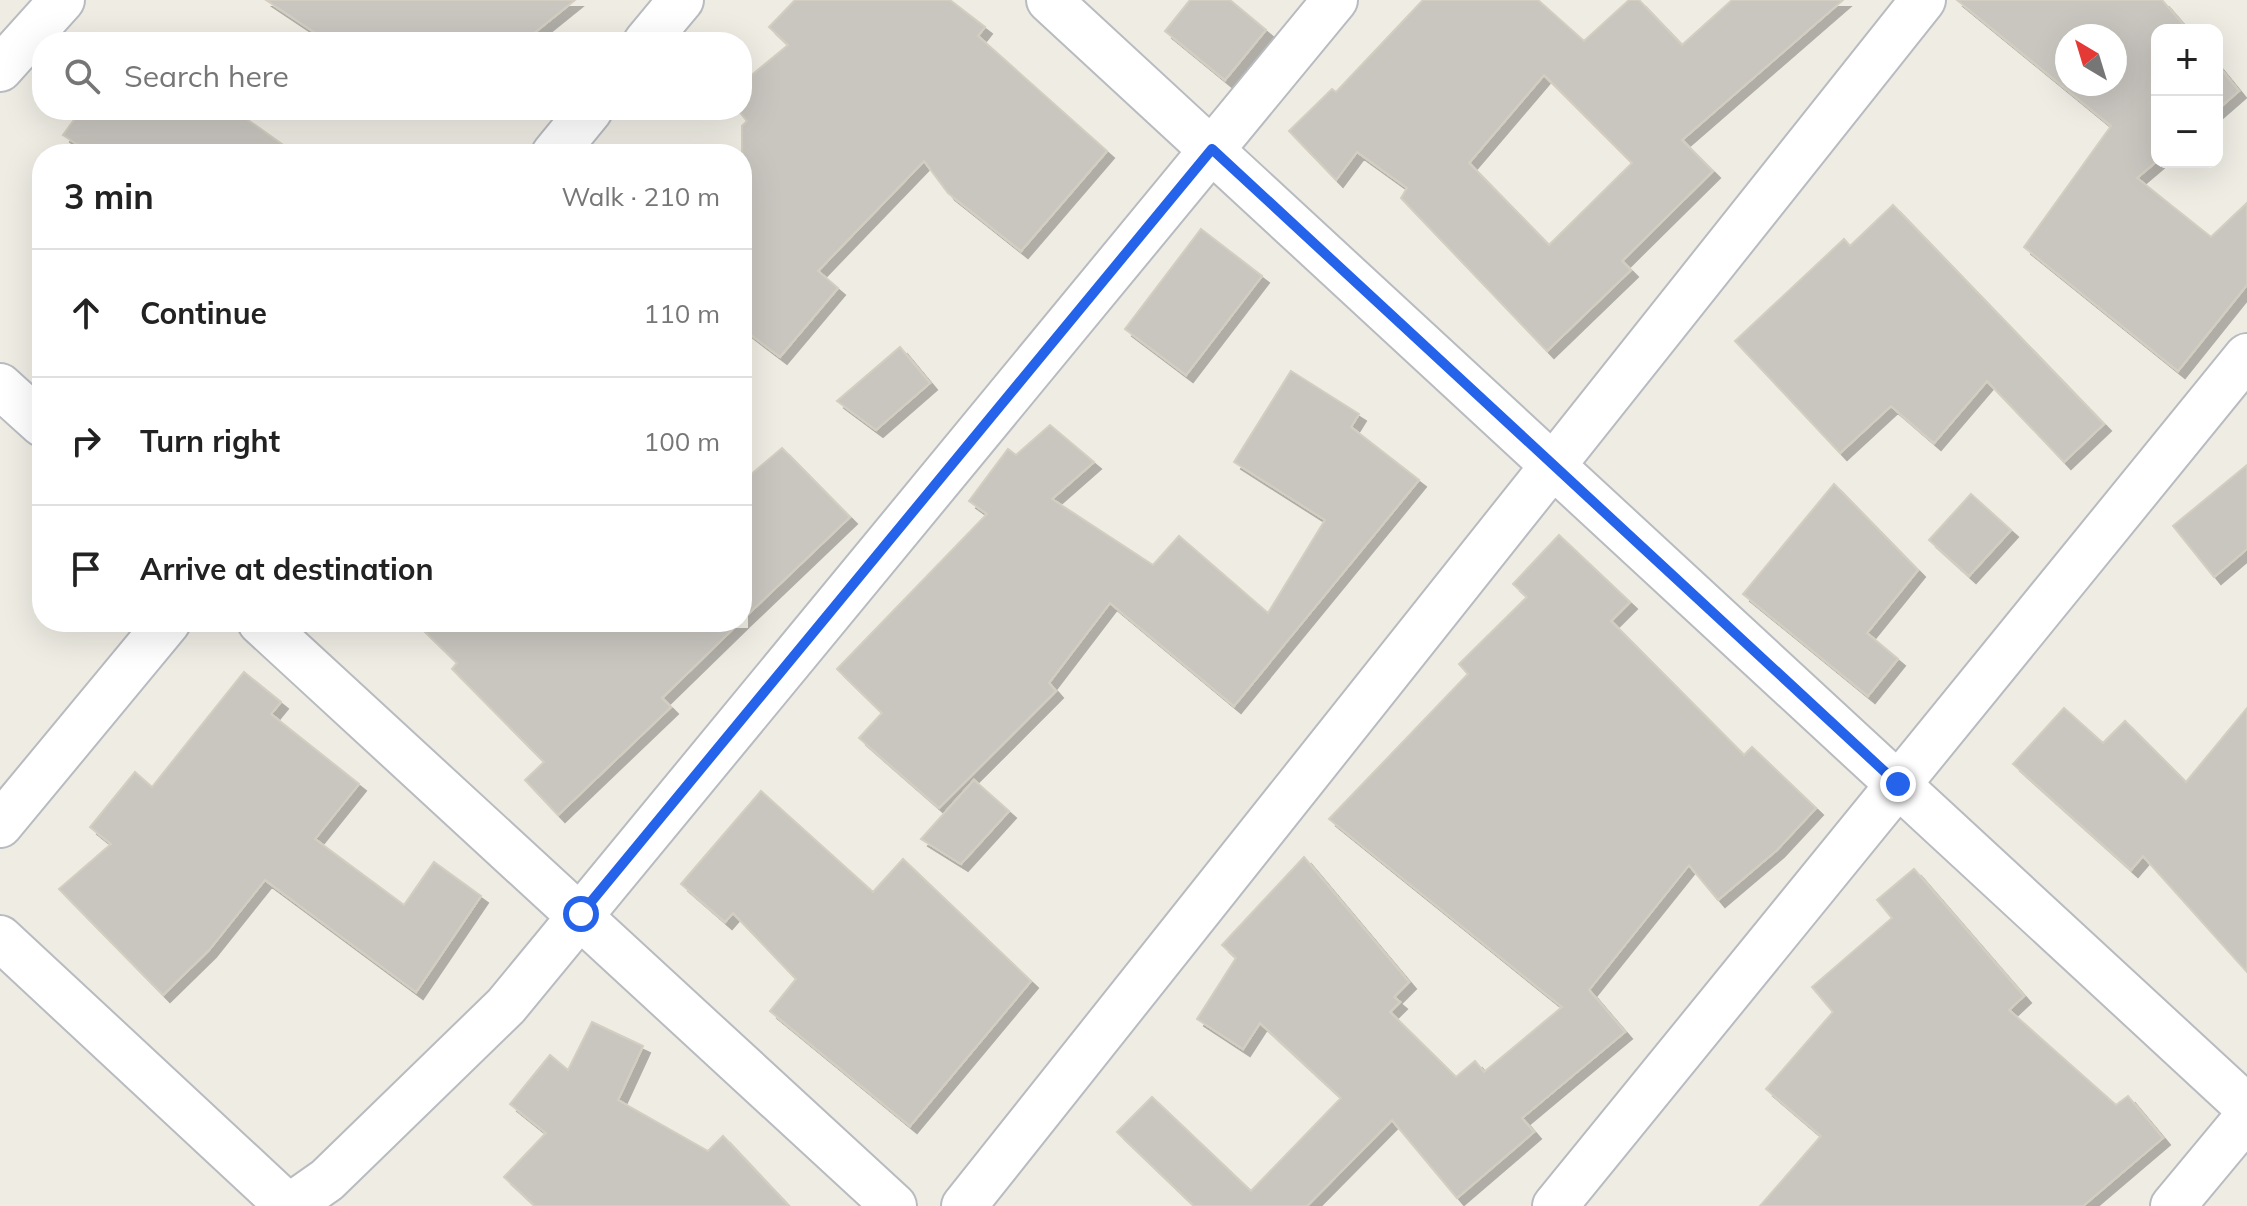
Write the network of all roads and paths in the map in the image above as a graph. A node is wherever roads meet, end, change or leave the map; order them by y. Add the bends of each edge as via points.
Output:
1 (681, 0) edge
2 (1049, 0) edge
3 (1335, 0) edge
4 (1923, 0) edge
5 (54, 3) edge
6 (654, 32) edge
7 (0, 69) edge
8 (582, 120) edge
9 (562, 144) edge
10 (1212, 149) junction
11 (2247, 356) edge
12 (0, 386) edge
13 (32, 415) edge
14 (1553, 465) junction
15 (160, 632) edge
16 (271, 632) edge
17 (1898, 784) junction
18 (0, 825) edge
19 (581, 914) junction
20 (0, 938) edge
21 (2247, 1107) edge
22 (2247, 1117) edge
23 (289, 1206) edge
24 (894, 1206) edge
25 (964, 1206) edge
26 (1555, 1206) edge
27 (2173, 1206) edge

1 - 6 street
2 - 10 street
3 - 10 street
4 - 14 street
5 - 7 street
8 - 9 street
10 - 14 street
10 - 19 street
11 - 17 street
12 - 13 street
14 - 17 street
14 - 25 street
15 - 18 street
16 - 19 street
17 - 21 street
17 - 26 street
19 - 23 street via 506,1006 327,1180
19 - 24 street
20 - 23 street
22 - 27 street

